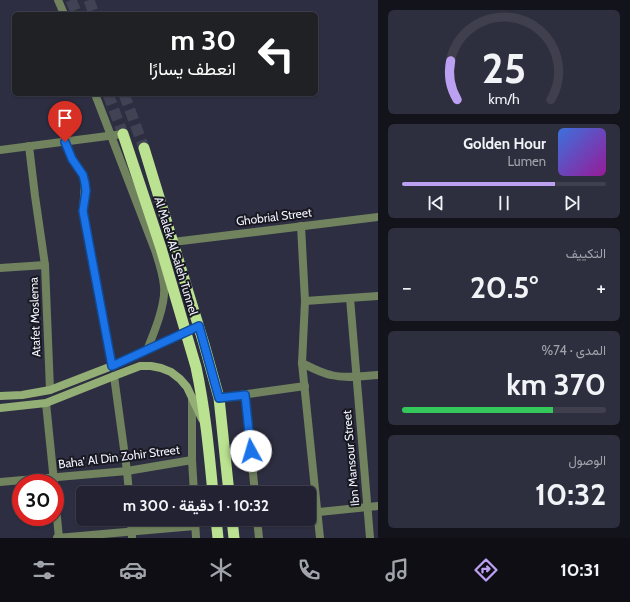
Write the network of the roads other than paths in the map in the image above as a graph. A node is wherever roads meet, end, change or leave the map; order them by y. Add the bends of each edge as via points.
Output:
1 (58, 0) edge
2 (63, 12) edge
3 (96, 96) edge
4 (123, 134) joint
5 (111, 136) junction
6 (65, 142) junction
7 (29, 146) junction
8 (144, 148) tunnel mouth
9 (0, 150) edge
10 (378, 217) edge
11 (301, 226) junction
12 (173, 242) junction
13 (158, 249) junction
14 (45, 265) junction
15 (0, 268) edge
16 (378, 296) edge
17 (350, 298) junction
18 (305, 301) junction
19 (199, 326) junction
20 (186, 332) junction
21 (147, 350) junction
22 (302, 363) junction
23 (112, 366) junction
24 (378, 375) edge
25 (114, 376) junction
26 (356, 376) junction
27 (305, 386) junction
28 (50, 390) junction
29 (245, 395) junction
30 (0, 396) edge
31 (192, 397) junction
32 (219, 398) junction
33 (46, 403) junction
34 (0, 408) edge
35 (206, 429) junction
36 (192, 460) junction
37 (127, 471) junction
38 (52, 474) edge
39 (64, 479) edge
40 (0, 482) edge
41 (12, 482) edge
42 (128, 486) edge
43 (194, 486) edge
44 (212, 486) edge
45 (228, 486) edge
46 (254, 486) edge
47 (378, 506) edge
48 (367, 507) junction
49 (318, 512) junction
50 (57, 526) edge
51 (179, 526) edge
52 (195, 526) edge
53 (217, 526) edge
54 (233, 526) edge
55 (258, 526) edge
56 (132, 535) edge
57 (58, 538) edge
58 (196, 538) edge
59 (218, 538) edge
60 (234, 538) edge
61 (259, 538) edge
62 (320, 538) edge
63 (370, 538) edge

1 - 2 street
3 - 5 street
4 - 5 street
4 - 13 highway, Al Malek Al Saleh Tunnel
5 - 6 street
5 - 13 street
6 - 7 street
6 - 23 street via 85,183 83,211
7 - 9 street
7 - 14 street
8 - 12 highway, Al Malek Al Saleh Tunnel
10 - 11 street, Ghobrial Street
11 - 12 street, Ghobrial Street
11 - 18 street
12 - 19 highway, Al Malek Al Saleh Tunnel
13 - 20 highway, Al Malek Al Saleh Tunnel
13 - 21 street via 164,298
14 - 15 street, Atafet Moslema
14 - 28 street, Atafet Moslema
16 - 17 street
17 - 18 street
17 - 26 street, Ibn Mansour Street
18 - 22 street
19 - 20 main road
19 - 32 highway, Al Malek Al Saleh Tunnel
20 - 21 main road
20 - 35 highway, Al Malek Al Saleh Tunnel via 200,386
21 - 23 main road
22 - 26 street via 332,376
22 - 27 street
23 - 28 main road
24 - 26 street
25 - 31 main road via 140,366 161,368 180,379
25 - 33 main road
25 - 37 street
26 - 48 street, Ibn Mansour Street
27 - 29 street
27 - 49 street
28 - 30 main road
29 - 32 street
29 - 46 street
31 - 35 main road
31 - 36 street
32 - 45 highway, Al Malek Al Saleh Tunnel
33 - 34 main road
33 - 38 street
35 - 44 highway, Al Malek Al Saleh Tunnel
36 - 37 street, Baha' Al Din Zohir Street
36 - 43 street
37 - 39 street, Baha' Al Din Zohir Street
37 - 42 street
40 - 41 street, Baha' Al Din Zohir Street
47 - 48 street
48 - 49 street
48 - 63 street, Ibn Mansour Street
49 - 62 street
50 - 57 street
51 - 56 street
52 - 58 street
53 - 59 highway
54 - 60 highway
55 - 61 street
56 - 57 street

